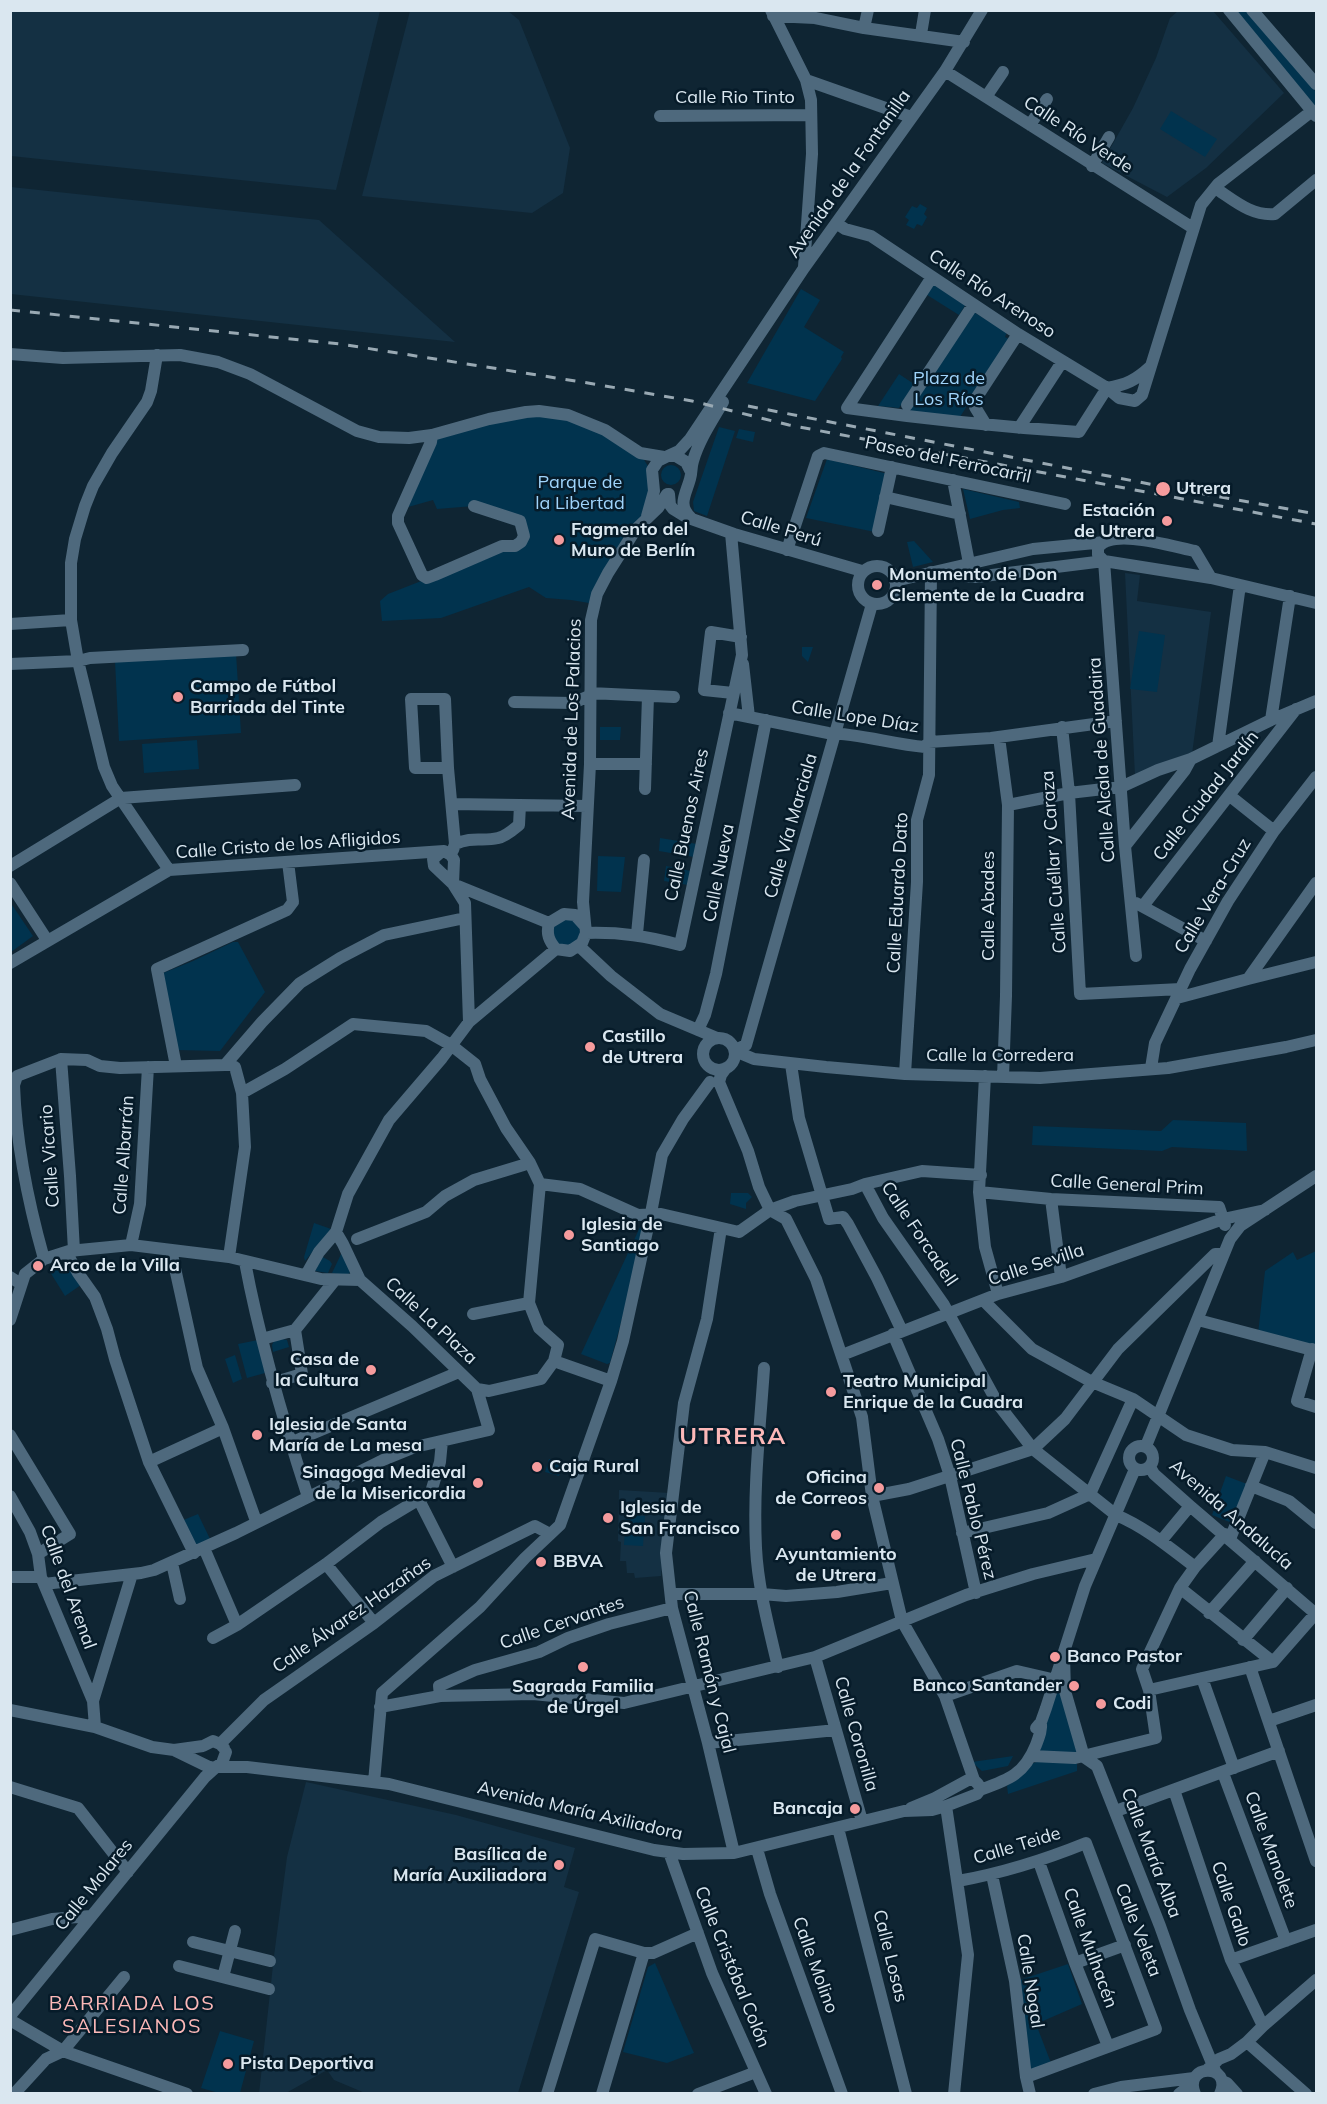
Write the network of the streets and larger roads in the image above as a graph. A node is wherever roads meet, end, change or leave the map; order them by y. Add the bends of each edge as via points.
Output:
1 (868, 10) edge
2 (926, 10) edge
3 (982, 10) edge
4 (1229, 10) edge
5 (1252, 10) edge
6 (772, 13) edge
7 (815, 14) edge
8 (864, 28) junction
9 (921, 34) junction
10 (964, 42) junction
11 (945, 71) junction
12 (1003, 72) dead end
13 (806, 80) junction
14 (1317, 84) edge
15 (986, 97) junction
16 (1047, 99) dead end
17 (1314, 114) edge
18 (811, 115) junction
19 (660, 116) dead end
20 (911, 117) junction
21 (1030, 125) junction
22 (1109, 137) dead end
23 (1092, 166) junction
24 (1317, 180) edge
25 (1215, 188) junction
26 (836, 223) junction
27 (1193, 228) junction
28 (804, 268) junction
29 (932, 277) junction
30 (973, 305) junction
31 (1018, 334) junction
32 (10, 354) edge
33 (157, 355) junction
34 (745, 359) junction
35 (1062, 362) junction
36 (1151, 366) junction
37 (1107, 388) junction
38 (907, 405) dead end
39 (986, 425) junction
40 (1019, 428) junction
41 (432, 435) junction
42 (640, 453) junction
43 (666, 456) junction
44 (892, 466) junction
45 (691, 472) junction
46 (653, 479) junction
47 (953, 480) junction
48 (687, 486) junction
49 (668, 494) junction
50 (885, 497) junction
51 (1065, 504) dead end
52 (474, 506) dead end
53 (657, 508) junction
54 (673, 509) junction
55 (960, 514) junction
56 (647, 517) junction
57 (691, 518) junction
58 (878, 531) dead end
59 (731, 533) junction
60 (1107, 541) junction
61 (787, 550) junction
62 (1104, 561) junction
63 (1202, 562) junction
64 (969, 563) junction
65 (862, 572) junction
66 (931, 573) junction
67 (1189, 574) junction
68 (1210, 578) junction
69 (896, 582) junction
70 (1240, 585) junction
71 (1290, 596) junction
72 (1317, 603) edge
73 (872, 604) junction
74 (71, 620) junction
75 (10, 624) edge
76 (741, 637) junction
77 (243, 650) dead end
78 (742, 654) junction
79 (78, 661) junction
80 (10, 664) edge
81 (734, 693) junction
82 (590, 694) junction
83 (648, 696) junction
84 (674, 697) dead end
85 (1317, 701) edge
86 (514, 702) dead end
87 (1297, 708) junction
88 (729, 713) junction
89 (749, 717) junction
90 (766, 720) junction
91 (1271, 720) junction
92 (1116, 721) junction
93 (1062, 727) junction
94 (836, 734) junction
95 (999, 737) junction
96 (929, 742) junction
97 (1218, 746) junction
98 (1191, 759) junction
99 (590, 764) junction
100 (646, 764) junction
101 (448, 768) junction
102 (1317, 777) edge
103 (295, 785) dead end
104 (1121, 787) junction
105 (645, 789) dead end
106 (1069, 793) junction
107 (1230, 796) junction
108 (120, 798) junction
109 (452, 804) junction
110 (520, 805) junction
111 (1008, 805) junction
112 (587, 806) junction
113 (1274, 831) junction
114 (1125, 846) junction
115 (450, 854) junction
116 (644, 860) dead end
117 (288, 862) junction
118 (10, 866) edge
119 (169, 870) junction
120 (439, 871) junction
121 (10, 883) edge
122 (1317, 883) edge
123 (453, 884) junction
124 (1317, 900) edge
125 (583, 902) junction
126 (1302, 903) junction
127 (1137, 904) junction
128 (575, 915) junction
129 (465, 918) junction
130 (549, 923) junction
131 (585, 929) junction
132 (637, 934) junction
133 (47, 940) junction
134 (1206, 940) junction
135 (579, 946) junction
136 (556, 949) junction
137 (1136, 956) dead end
138 (1317, 962) edge
139 (10, 963) edge
140 (1248, 979) junction
141 (1179, 993) junction
142 (469, 1022) junction
143 (698, 1030) junction
144 (717, 1038) junction
145 (1317, 1040) edge
146 (451, 1045) junction
147 (705, 1047) junction
148 (735, 1051) junction
149 (61, 1059) junction
150 (754, 1059) junction
151 (791, 1064) junction
152 (225, 1065) junction
153 (176, 1066) junction
154 (148, 1067) junction
155 (728, 1067) junction
156 (712, 1068) junction
157 (1160, 1068) junction
158 (905, 1074) junction
159 (985, 1076) junction
160 (1003, 1077) junction
161 (715, 1082) junction
162 (242, 1093) junction
163 (530, 1163) junction
164 (981, 1175) junction
165 (1317, 1176) edge
166 (540, 1184) junction
167 (864, 1184) junction
168 (979, 1192) junction
169 (823, 1195) junction
170 (1051, 1200) junction
171 (770, 1210) junction
172 (1264, 1210) junction
173 (651, 1213) junction
174 (1223, 1219) junction
175 (721, 1228) junction
176 (336, 1232) junction
177 (1230, 1239) junction
178 (349, 1242) junction
179 (131, 1245) junction
180 (171, 1250) junction
181 (70, 1251) junction
182 (1223, 1254) junction
183 (229, 1257) junction
184 (44, 1259) junction
185 (244, 1262) junction
186 (306, 1275) junction
187 (1061, 1277) junction
188 (335, 1280) junction
189 (360, 1280) junction
190 (14, 1282) edge
191 (998, 1294) junction
192 (984, 1301) junction
193 (529, 1303) junction
194 (946, 1309) junction
195 (473, 1314) dead end
196 (10, 1320) edge
197 (1198, 1320) junction
198 (295, 1330) junction
199 (897, 1333) junction
200 (262, 1339) junction
201 (1314, 1350) edge
202 (843, 1355) junction
203 (555, 1361) junction
204 (764, 1368) dead end
205 (459, 1372) junction
206 (611, 1381) junction
207 (1092, 1382) junction
208 (272, 1383) junction
209 (477, 1389) junction
210 (1132, 1399) junction
211 (1317, 1407) edge
212 (1158, 1417) junction
213 (223, 1428) junction
214 (10, 1435) edge
215 (442, 1441) junction
216 (290, 1443) junction
217 (1146, 1446) junction
218 (1034, 1449) junction
219 (1265, 1452) junction
220 (149, 1462) junction
221 (1150, 1467) junction
222 (1317, 1468) edge
223 (1135, 1469) junction
224 (950, 1476) junction
225 (1251, 1485) junction
226 (1090, 1494) junction
227 (10, 1496) edge
228 (872, 1496) junction
229 (308, 1497) junction
230 (419, 1500) junction
231 (1190, 1506) junction
232 (1116, 1515) junction
233 (256, 1521) junction
234 (1317, 1523) edge
235 (962, 1533) junction
236 (550, 1534) junction
237 (1228, 1537) junction
238 (1161, 1541) junction
239 (199, 1550) junction
240 (38, 1554) junction
241 (1096, 1559) junction
242 (1254, 1561) junction
243 (172, 1563) junction
244 (326, 1564) junction
245 (453, 1566) junction
246 (1195, 1567) junction
247 (132, 1574) junction
248 (10, 1577) edge
249 (42, 1580) junction
250 (892, 1584) junction
251 (1180, 1588) junction
252 (1287, 1588) junction
253 (976, 1593) junction
254 (671, 1594) junction
255 (762, 1594) junction
256 (180, 1599) dead end
257 (672, 1608) junction
258 (1209, 1613) junction
259 (1316, 1613) edge
260 (902, 1621) junction
261 (374, 1623) junction
262 (237, 1625) junction
263 (213, 1638) dead end
264 (1243, 1640) junction
265 (1064, 1655) junction
266 (815, 1657) junction
267 (1273, 1662) junction
268 (778, 1667) junction
269 (1250, 1667) junction
270 (1202, 1678) junction
271 (1056, 1680) junction
272 (692, 1685) junction
273 (1149, 1690) junction
274 (945, 1695) junction
275 (440, 1696) junction
276 (93, 1701) junction
277 (1317, 1705) edge
278 (380, 1707) junction
279 (10, 1710) edge
280 (1269, 1721) junction
281 (1041, 1722) junction
282 (95, 1727) junction
283 (836, 1730) junction
284 (708, 1743) junction
285 (202, 1746) junction
286 (223, 1748) junction
287 (174, 1750) junction
288 (1279, 1751) junction
289 (1032, 1756) junction
290 (1084, 1756) junction
291 (247, 1767) junction
292 (209, 1768) junction
293 (1229, 1770) junction
294 (374, 1782) junction
295 (977, 1784) junction
296 (10, 1787) edge
297 (1174, 1790) junction
298 (959, 1803) junction
299 (938, 1805) junction
300 (1116, 1811) junction
301 (948, 1820) junction
302 (862, 1821) junction
303 (1311, 1823) edge
304 (838, 1828) junction
305 (1086, 1843) joint
306 (758, 1849) junction
307 (669, 1852) junction
308 (734, 1853) junction
309 (683, 1854) junction
310 (1317, 1861) edge
311 (1039, 1862) junction
312 (128, 1872) junction
313 (675, 1872) junction
314 (992, 1875) junction
315 (958, 1881) junction
316 (91, 1917) junction
317 (10, 1930) edge
318 (1317, 1930) edge
319 (235, 1931) dead end
320 (698, 1933) junction
321 (1286, 1941) junction
322 (193, 1942) dead end
323 (1125, 1945) junction
324 (230, 1951) junction
325 (644, 1953) junction
326 (1231, 1960) junction
327 (270, 1961) dead end
328 (1076, 1963) junction
329 (179, 1966) dead end
330 (124, 1977) dead end
331 (223, 1977) junction
332 (1317, 1980) edge
333 (269, 1989) dead end
334 (10, 2018) edge
335 (1263, 2026) junction
336 (1247, 2042) junction
337 (1108, 2046) junction
338 (63, 2051) junction
339 (756, 2072) junction
340 (1026, 2077) junction
341 (1217, 2079) edge
342 (1194, 2085) edge
343 (1171, 2088) edge
344 (1236, 2092) edge
345 (14, 2094) edge
346 (187, 2094) edge
347 (547, 2094) edge
348 (602, 2094) edge
349 (698, 2094) edge
350 (766, 2094) edge
351 (842, 2094) edge
352 (906, 2094) edge
353 (954, 2094) edge
354 (1030, 2094) edge
355 (1094, 2094) edge
356 (1179, 2094) edge
357 (1306, 2094) edge

1 - 8 street
2 - 9 street
3 - 10 street, Avenida de la Fontanilla
4 - 17 street
5 - 14 street
6 - 7 street
6 - 13 street
7 - 8 street
8 - 9 street
9 - 10 street
10 - 11 street, Avenida de la Fontanilla
11 - 15 street, Calle Río Verde
11 - 20 street, Avenida de la Fontanilla
12 - 15 street
13 - 18 street
13 - 20 street
15 - 21 street, Calle Río Verde
16 - 21 street
17 - 25 street
18 - 19 street, Calle Rio Tinto
18 - 28 street
20 - 26 street, Avenida de la Fontanilla
21 - 23 street, Calle Río Verde
22 - 23 street
23 - 27 street, Calle Río Verde
24 - 25 street via 1275,214 1257,214
25 - 27 street via 1201,205
26 - 28 street, Avenida de la Fontanilla
26 - 29 street, Calle Río Arenoso via 871,236
27 - 36 street
28 - 34 street, Avenida de la Fontanilla
29 - 30 street, Calle Río Arenoso
29 - 39 street via 847,408
30 - 31 street, Calle Río Arenoso
30 - 38 street
31 - 35 street, Calle Río Arenoso
31 - 39 street via 975,400
32 - 33 street via 63,358
33 - 41 street via 180,355 237,368 369,435
33 - 74 street via 147,402 112,453 85,506 71,563
34 - 43 street, Avenida de la Fontanilla via 685,445
34 - 45 street, Avenida de la Fontanilla via 699,444
35 - 37 street, Calle Río Arenoso
35 - 40 street
36 - 37 street via 1137,379
36 - 37 street, Calle Río Arenoso via 1142,395 1136,401 1119,398
37 - 40 street via 1078,432
39 - 40 street
41 - 42 street via 498,417 543,411 586,421
41 - 52 street via 398,516 422,576 427,578 502,546 521,542 524,536 520,521
42 - 43 street
42 - 46 street
43 - 45 street via 684,460
43 - 46 street via 656,463
44 - 47 street, Paseo del Ferrocarril
44 - 50 street
44 - 61 street, Paseo del Ferrocarril via 824,453 818,456
45 - 48 street
46 - 49 street via 661,492
46 - 56 street, Avenida de Los Palacios via 654,495
47 - 51 street, Paseo del Ferrocarril
47 - 55 street
48 - 49 street via 679,493
48 - 57 street via 682,502
49 - 53 street, Avenida de Los Palacios
49 - 54 street
50 - 55 street
50 - 58 street
53 - 54 street
53 - 56 street, Avenida de Los Palacios
54 - 57 street, Calle Perú
55 - 64 street
56 - 82 street, Avenida de Los Palacios via 626,542 597,594 591,620
57 - 59 street, Calle Perú
59 - 61 street, Calle Perú
59 - 76 street
60 - 62 street, Calle Alcala de Guadaira via 1097,550
60 - 63 street via 1128,537 1195,551
60 - 64 street via 1033,549
61 - 65 street, Calle Perú
62 - 66 street via 976,577
62 - 67 street
62 - 92 street, Calle Alcala de Guadaira
63 - 67 street via 1198,572
63 - 68 street
64 - 66 street
65 - 69 street via 874,566 883,567
65 - 73 street via 859,591
66 - 69 street
66 - 96 street, Calle Eduardo Dato
67 - 68 street
68 - 70 street
69 - 73 street via 888,601
70 - 71 street
70 - 97 street
71 - 72 street
71 - 91 street
73 - 94 street, Calle Vía Marciala
74 - 75 street
74 - 79 street
76 - 78 street
76 - 81 street via 711,632 704,690
77 - 79 street
78 - 81 street, Calle Buenos Aires
78 - 89 street
79 - 80 street
79 - 108 street via 104,767
81 - 88 street, Calle Buenos Aires
82 - 83 street
82 - 86 street via 573,704
82 - 99 street, Avenida de Los Palacios
83 - 84 street
83 - 100 street
85 - 87 street
87 - 91 street
87 - 107 street, Calle Ciudad Jardín
88 - 89 street, Calle Lope Díaz
88 - 132 street, Calle Buenos Aires via 680,945
89 - 90 street, Calle Lope Díaz
90 - 94 street, Calle Lope Díaz
90 - 143 street, Calle Nueva via 717,974
91 - 97 street
92 - 93 street, Calle Lope Díaz
92 - 104 street, Calle Alcala de Guadaira
93 - 95 street, Calle Lope Díaz
93 - 106 street, Calle Cuéllar y Caraza
94 - 96 street, Calle Lope Díaz via 925,747
94 - 148 street, Calle Vía Marciala via 746,1046
95 - 96 street, Calle Lope Díaz
95 - 111 street, Calle Abades
96 - 158 street, Calle Eduardo Dato via 929,775 917,820
97 - 98 street
98 - 104 street
98 - 114 street
99 - 100 street
99 - 112 street, Avenida de Los Palacios
100 - 105 street
101 - 101 street via 445,699 411,699 415,768
101 - 109 street
102 - 113 street, Calle Vera-Cruz
103 - 108 street
104 - 106 street
104 - 114 street, Calle Alcala de Guadaira
106 - 111 street
106 - 141 street, Calle Cuéllar y Caraza via 1080,994
107 - 113 street
107 - 127 street, Calle Ciudad Jardín
108 - 118 street
108 - 119 street
109 - 110 street
109 - 115 street
110 - 112 street
110 - 115 street, Calle Cristo de los Afligidos via 519,825 513,830 499,838 467,839
111 - 160 street, Calle Abades
112 - 125 street, Avenida de Los Palacios
113 - 134 street, Calle Vera-Cruz
114 - 127 street, Calle Alcala de Guadaira
115 - 117 street, Calle Cristo de los Afligidos
115 - 120 street via 447,872
115 - 120 street via 433,859
115 - 123 street
116 - 132 street
117 - 119 street, Calle Cristo de los Afligidos
117 - 153 street via 293,902 286,910 157,969
119 - 133 street, Calle Cristo de los Afligidos
120 - 123 street
121 - 133 street
122 - 126 street
123 - 129 street via 465,903
123 - 130 street
124 - 126 street
125 - 128 street, Avenida de Los Palacios
125 - 131 street, Avenida de Los Palacios
126 - 140 street
127 - 134 street
127 - 137 street, Calle Alcala de Guadaira
128 - 130 street via 560,915
128 - 131 street
129 - 142 street
129 - 152 street via 384,935 300,982
130 - 136 street via 548,936
131 - 132 street
131 - 135 street
133 - 139 street, Calle Cristo de los Afligidos
134 - 141 street, Calle Vera-Cruz
135 - 136 street via 568,951
135 - 143 street via 645,1004
136 - 142 street
138 - 140 street
140 - 141 street
141 - 157 street, Calle Vera-Cruz via 1155,1043
142 - 146 street
143 - 144 street
143 - 147 street
144 - 147 street
144 - 148 street via 729,1041
145 - 157 street, Calle la Corredera
146 - 162 street via 426,1031 353,1024
146 - 163 street via 475,1064 506,1128
146 - 176 street via 389,1120 348,1194
147 - 156 street via 704,1059
148 - 150 street, Calle la Corredera
148 - 155 street
149 - 154 street via 87,1060 110,1067
149 - 181 street, Calle Vicario via 70,1176
149 - 184 street via 17,1076 14,1085 23,1167
150 - 151 street, Calle la Corredera
150 - 155 street, Calle la Corredera
151 - 158 street, Calle la Corredera
151 - 169 street via 799,1118
152 - 153 street
152 - 162 street via 235,1067
153 - 154 street
154 - 179 street, Calle Albarrán via 140,1204
155 - 156 street
155 - 161 street
156 - 161 street
157 - 160 street, Calle la Corredera via 1040,1078
158 - 159 street, Calle la Corredera
159 - 160 street, Calle la Corredera
159 - 164 street
161 - 171 street via 748,1151
161 - 173 street via 683,1119 662,1155
162 - 183 street via 245,1147
163 - 166 street
163 - 178 street via 474,1180 426,1212
164 - 167 street via 922,1171
164 - 168 street
165 - 172 street
166 - 173 street via 580,1189 638,1215
166 - 193 street
167 - 169 street
167 - 194 street, Calle Forcadell
168 - 170 street, Calle General Prim
168 - 191 street via 985,1247
169 - 171 street
169 - 199 street, Calle Pablo Pérez via 829,1219 843,1217 878,1278
170 - 174 street, Calle General Prim via 1219,1207
170 - 187 street
171 - 175 street via 739,1232
171 - 202 street via 786,1219 816,1279
172 - 174 street
172 - 177 street via 1240,1226
173 - 175 street
173 - 206 street
174 - 177 street
174 - 187 street, Calle Sevilla
175 - 254 street, Calle Ramón y Cajal via 707,1319 684,1403 666,1553
176 - 178 street
176 - 186 street
177 - 182 street
178 - 189 street
179 - 180 street
179 - 181 street
180 - 183 street
180 - 213 street via 197,1368
181 - 184 street
181 - 220 street via 107,1329
182 - 197 street
182 - 207 street via 1215,1254 1118,1349
183 - 185 street
184 - 190 street
185 - 186 street
185 - 200 street
186 - 188 street
187 - 191 street, Calle Sevilla
188 - 189 street
188 - 198 street
189 - 205 street, Calle La Plaza
190 - 196 street
191 - 192 street, Calle Sevilla
192 - 194 street, Calle Sevilla
192 - 207 street via 1032,1349
193 - 195 street
193 - 203 street via 539,1328 558,1345
194 - 199 street, Calle Sevilla
194 - 218 street, Calle Forcadell via 998,1404
197 - 201 street
197 - 212 street
198 - 200 street
198 - 208 street via 302,1374
199 - 202 street, Calle Sevilla
199 - 224 street, Calle Pablo Pérez
200 - 208 street
201 - 211 street via 1297,1401
202 - 228 street via 862,1418
203 - 206 street
203 - 209 street via 541,1379 489,1391
204 - 255 street via 755,1504
205 - 209 street, Calle La Plaza
205 - 216 street
206 - 236 street via 560,1525
207 - 210 street
207 - 218 street via 1065,1419
208 - 216 street
209 - 215 street via 489,1430
210 - 212 street
210 - 226 street
212 - 217 street
212 - 219 street via 1185,1435 1232,1449
213 - 220 street
213 - 233 street
214 - 240 street via 70,1534
215 - 229 street via 383,1460
215 - 230 street via 431,1492
216 - 229 street
217 - 221 street via 1153,1455
217 - 223 street via 1137,1446 1129,1455 1129,1463
218 - 224 street
218 - 226 street, Calle Forcadell
219 - 222 street
219 - 225 street
220 - 239 street
221 - 223 street
221 - 231 street, Avenida Andalucía
223 - 232 street
224 - 228 street
224 - 235 street, Calle Pablo Pérez
225 - 234 street via 1289,1501
225 - 237 street
226 - 232 street, Calle Forcadell
226 - 235 street via 1048,1513
227 - 240 street, Calle del Arenal
228 - 250 street
229 - 233 street
230 - 244 street via 381,1522
230 - 245 street
231 - 237 street, Avenida Andalucía
231 - 238 street
232 - 238 street, Calle Forcadell
232 - 241 street
233 - 239 street
235 - 253 street, Calle Pablo Pérez
236 - 245 street, Calle Álvarez Hazañas via 535,1526
236 - 278 street via 480,1607 382,1693
237 - 242 street, Avenida Andalucía
237 - 246 street
238 - 246 street, Calle Forcadell
239 - 243 street
239 - 262 street
240 - 249 street, Calle del Arenal
241 - 253 street
241 - 265 street
242 - 252 street, Avenida Andalucía
242 - 258 street
243 - 247 street
243 - 256 street
244 - 261 street
244 - 262 street
245 - 261 street, Calle Álvarez Hazañas via 434,1576
246 - 251 street
247 - 249 street
247 - 276 street
248 - 249 street
249 - 276 street, Calle del Arenal
250 - 255 street via 786,1596
250 - 260 street
251 - 258 street
251 - 273 street via 1142,1669
252 - 259 street, Avenida Andalucía
252 - 264 street
253 - 260 street
254 - 255 street
254 - 257 street, Calle Ramón y Cajal
255 - 268 street
257 - 272 street, Calle Ramón y Cajal
257 - 275 street, Calle Cervantes via 609,1624 539,1652 475,1670 439,1686
258 - 264 street
259 - 267 street
260 - 266 street
260 - 274 street
261 - 286 street, Calle Álvarez Hazañas via 264,1700
262 - 263 street
264 - 267 street
265 - 271 street
265 - 290 street, Calle María Alba via 1065,1690
266 - 268 street
266 - 283 street, Calle Coronilla
267 - 269 street
268 - 272 street
269 - 270 street
269 - 280 street
270 - 273 street
270 - 293 street, Calle Manolete
271 - 274 street via 1017,1671
271 - 281 street
272 - 275 street via 624,1703 533,1694
272 - 284 street, Calle Ramón y Cajal
273 - 290 street via 1156,1738
274 - 295 street
275 - 278 street
276 - 282 street, Calle del Arenal
277 - 280 street
278 - 294 street
279 - 282 street
280 - 288 street
281 - 289 street
281 - 295 street via 1018,1763
282 - 287 street via 152,1747
283 - 284 street
283 - 302 street, Calle Coronilla
284 - 308 street, Calle Ramón y Cajal
285 - 286 street via 209,1742
285 - 287 street
285 - 292 street via 200,1753
286 - 291 street via 230,1758
286 - 292 street via 225,1760
287 - 292 street
288 - 293 street
288 - 303 street
289 - 290 street
289 - 295 street via 1013,1777
290 - 300 street, Calle María Alba via 1097,1766
291 - 292 street, Avenida María Axiliadora
291 - 294 street, Avenida María Axiliadora
292 - 312 street, Calle Molares
293 - 297 street
293 - 321 street, Calle Manolete
294 - 307 street, Avenida María Axiliadora
295 - 298 street via 978,1794
295 - 299 street via 963,1782
296 - 312 street via 78,1809
297 - 300 street
297 - 326 street, Calle Gallo
298 - 299 street
298 - 301 street
299 - 301 street
299 - 302 street, Avenida María Axiliadora
300 - 341 street, Calle María Alba
301 - 315 street
302 - 304 street, Avenida María Axiliadora
303 - 310 street
304 - 306 street, Avenida María Axiliadora
304 - 352 street, Calle Losas
305 - 311 street, Calle Teide
305 - 323 street, Calle Veleta
306 - 308 street, Avenida María Axiliadora
306 - 351 street, Calle Molino via 770,1894
307 - 309 street, Avenida María Axiliadora
307 - 313 street, Calle Cristóbal Colón
308 - 309 street, Avenida María Axiliadora
309 - 313 street
311 - 314 street, Calle Teide
311 - 328 street, Calle Mulhacén
312 - 316 street, Calle Molares
313 - 320 street, Calle Cristóbal Colón
314 - 315 street, Calle Teide
314 - 340 street, Calle Nogal via 1015,1981
315 - 353 street via 968,1954
316 - 317 street via 52,1919
316 - 334 street, Calle Molares
318 - 321 street
319 - 324 street
320 - 325 street via 653,1953
320 - 339 street, Calle Cristóbal Colón
321 - 326 street
322 - 324 street
323 - 328 street
323 - 337 street, Calle Veleta via 1156,2029
324 - 327 street
324 - 331 street
325 - 347 street via 595,1939
325 - 348 street
326 - 335 street, Calle Gallo
328 - 337 street, Calle Mulhacén
329 - 331 street
330 - 338 street
331 - 333 street
332 - 335 street
334 - 338 street
335 - 336 street
336 - 341 street via 1232,2054
336 - 357 street
337 - 340 street
338 - 345 street via 46,2059
338 - 346 street
339 - 349 street
339 - 350 street, Calle Cristóbal Colón
340 - 354 street, Calle Nogal
341 - 342 street via 1202,2071
341 - 344 street
342 - 343 street
342 - 356 street
343 - 355 street via 1121,2087

